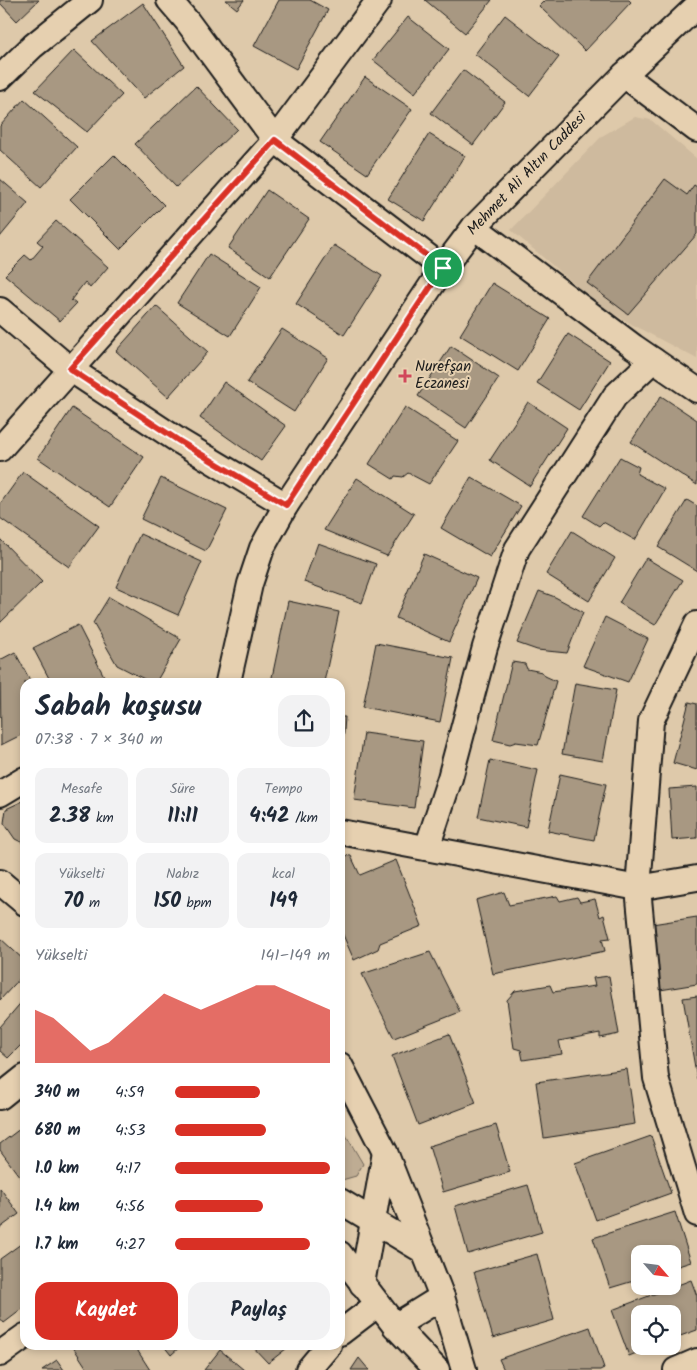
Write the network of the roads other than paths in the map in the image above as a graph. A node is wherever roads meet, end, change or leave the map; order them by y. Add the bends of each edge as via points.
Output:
1 (90, 0) edge
2 (169, 0) edge
3 (379, 0) edge
4 (697, 6) edge
5 (624, 75) junction
6 (0, 78) edge
7 (697, 130) edge
8 (275, 140) junction
9 (474, 227) junction
10 (443, 268) junction
11 (0, 310) edge
12 (653, 360) junction
13 (70, 369) junction
14 (697, 390) edge
15 (0, 449) edge
16 (286, 505) junction
17 (697, 624) edge
18 (229, 678) edge
19 (20, 783) edge
20 (0, 794) edge
21 (345, 833) edge
22 (427, 848) junction
23 (697, 878) edge
24 (0, 882) edge
25 (638, 888) junction
26 (20, 899) edge
27 (345, 1075) edge
28 (20, 1081) edge
29 (0, 1097) edge
30 (385, 1152) junction
31 (345, 1204) edge
32 (697, 1214) edge
33 (373, 1223) junction
34 (425, 1252) junction
35 (345, 1261) edge
36 (362, 1284) junction
37 (442, 1297) junction
38 (378, 1304) junction
39 (395, 1326) junction
40 (345, 1329) edge
41 (20, 1340) edge
42 (325, 1350) edge
43 (0, 1354) edge
44 (697, 1361) edge
45 (308, 1370) edge
46 (437, 1370) edge
47 (464, 1370) edge
48 (676, 1370) edge

1 - 6 street via 33,46
2 - 8 street
3 - 8 street
4 - 5 street, Mehmet Ali Altın Caddesi
5 - 7 street
5 - 9 street, Mehmet Ali Altın Caddesi
8 - 10 street
8 - 13 street
9 - 10 street, Mehmet Ali Altın Caddesi
9 - 12 street
10 - 16 street, Mehmet Ali Altın Caddesi
11 - 13 street
12 - 14 street
12 - 22 street via 615,396 517,549
13 - 15 street
13 - 16 street via 179,441
16 - 18 street, Mehmet Ali Altın Caddesi via 262,548 250,584
17 - 25 street via 651,721
19 - 20 street
21 - 22 street
22 - 25 street
23 - 25 street
24 - 26 street
25 - 32 street via 656,1078
27 - 30 street
28 - 29 street
30 - 33 street
30 - 34 street
31 - 33 street
33 - 34 street
33 - 36 street
34 - 37 street
35 - 36 street
36 - 38 street
37 - 39 street
37 - 47 street
38 - 39 street
38 - 40 street
39 - 46 street
41 - 43 street
42 - 45 street
44 - 48 street

